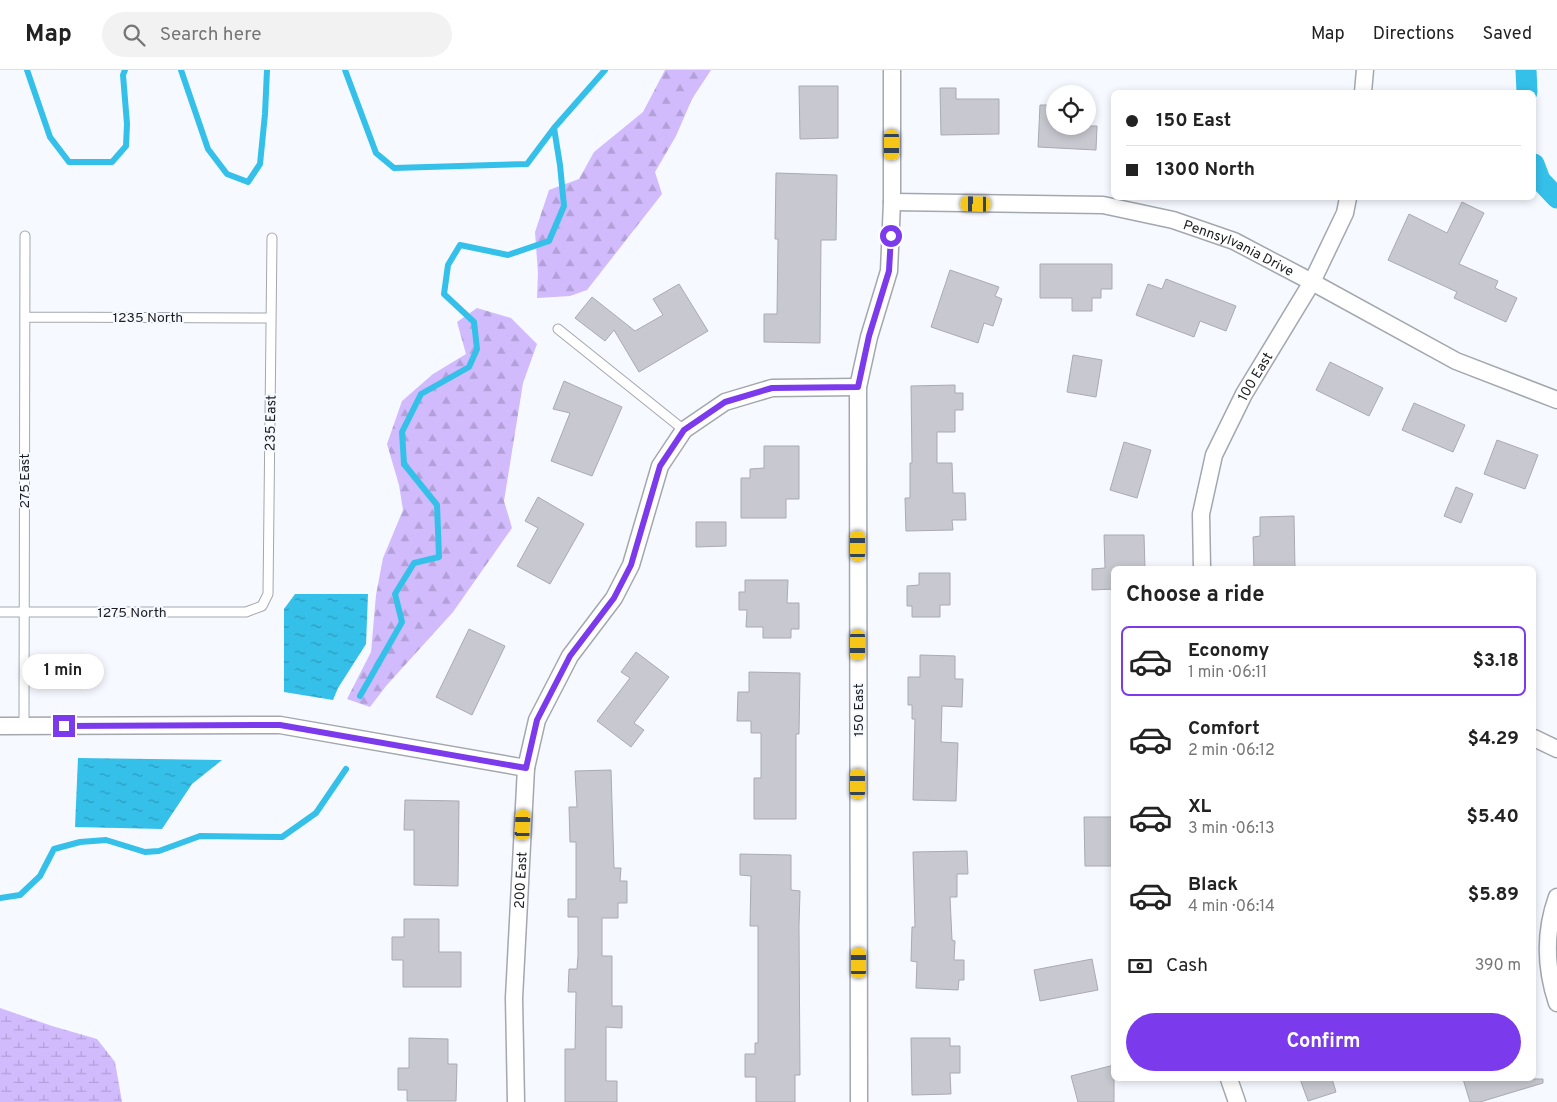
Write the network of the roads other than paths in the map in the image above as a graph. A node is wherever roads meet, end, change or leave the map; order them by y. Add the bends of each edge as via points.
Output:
1 (892, 70) edge
2 (1365, 70) edge
3 (1363, 90) edge
4 (1348, 200) edge
5 (892, 202) junction
6 (25, 236) dead end
7 (272, 238) dead end
8 (1312, 282) junction
9 (25, 317) junction
10 (271, 318) junction
11 (558, 329) dead end
12 (858, 387) junction
13 (1557, 400) edge
14 (684, 430) junction
15 (1202, 566) edge
16 (262, 606) joint
17 (0, 612) edge
18 (24, 612) junction
19 (0, 726) edge
20 (24, 726) junction
21 (1536, 739) edge
22 (1557, 749) edge
23 (526, 768) junction
24 (1557, 897) edge
25 (1557, 1003) edge
26 (1230, 1081) edge
27 (516, 1102) edge
28 (859, 1102) edge
29 (1237, 1102) edge

1 - 5 street, 150 East
2 - 3 street
4 - 8 street, 100 East via 1345,213
5 - 8 street, Pennsylvania Drive via 1103,205 1173,220 1234,241
5 - 12 street, 150 East via 889,271 869,336
6 - 9 lane, 275 East
7 - 10 lane, 235 East
8 - 13 street, Pennsylvania Drive via 1456,362
8 - 15 street, 100 East via 1244,394 1214,455 1201,514
9 - 10 lane, 1235 North
9 - 18 lane, 275 East
10 - 16 lane, 235 East via 268,594
11 - 14 lane
12 - 14 street via 772,388 725,402
12 - 28 street, 150 East
14 - 23 street, 200 East via 660,466 631,565 614,598 570,656 537,720
16 - 18 lane, 1275 North via 246,612
17 - 18 lane, 1275 North
18 - 20 lane, 275 East
19 - 20 street
20 - 23 street via 280,725
21 - 22 street
23 - 27 street, 200 East via 514,998
24 - 25 street via 1548,955 1550,983
26 - 29 street

